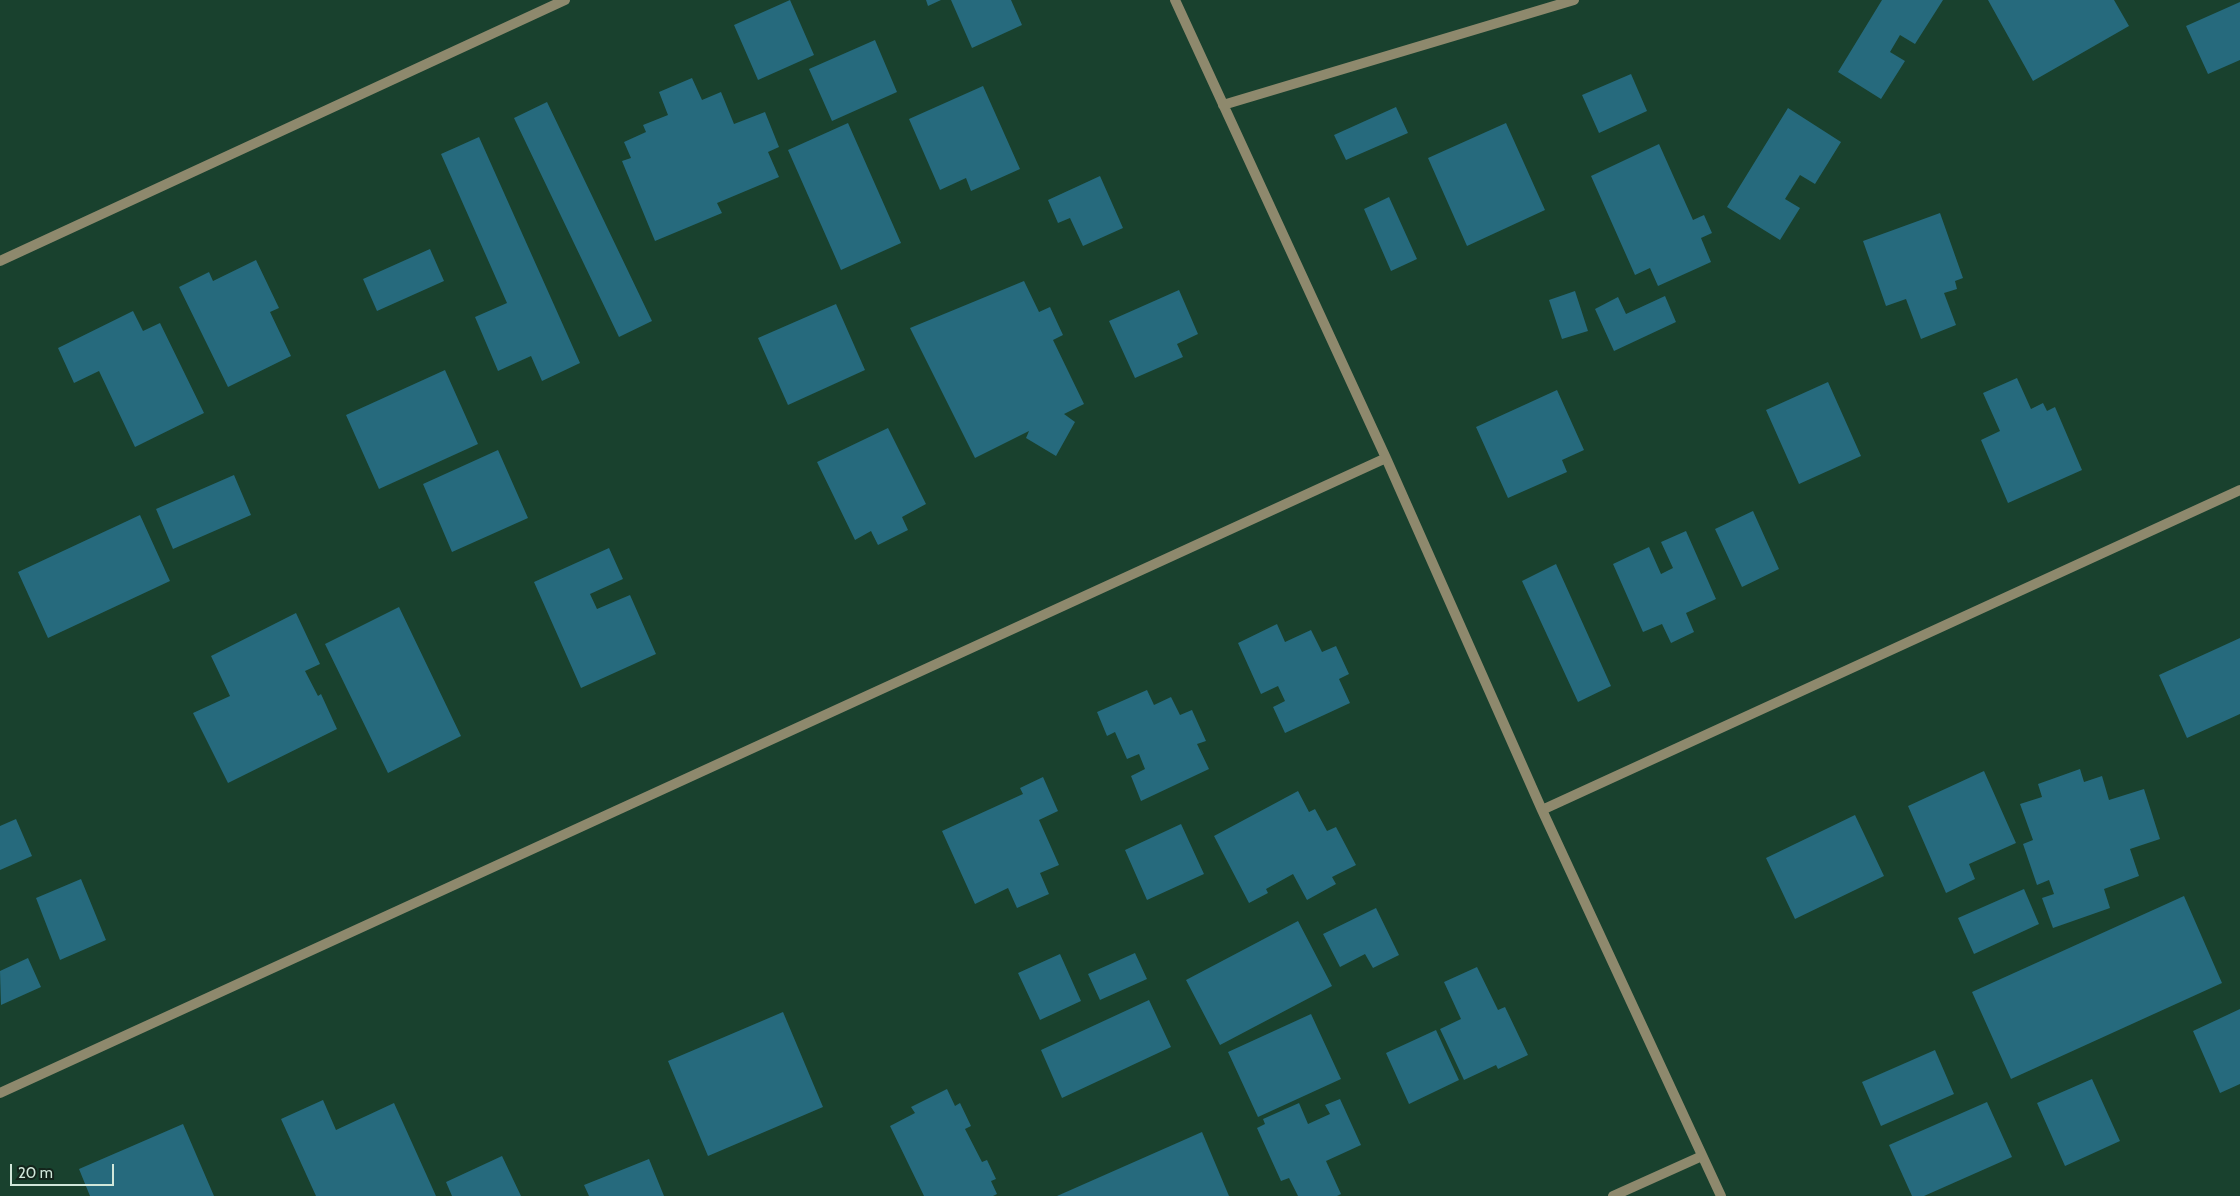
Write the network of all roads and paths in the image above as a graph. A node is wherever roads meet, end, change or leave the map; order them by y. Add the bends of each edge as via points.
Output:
1 (565, 0) edge
2 (1175, 0) edge
3 (1574, 0) edge
4 (1223, 105) junction
5 (0, 260) edge
6 (1386, 458) junction
7 (2240, 490) edge
8 (1542, 810) junction
9 (0, 1093) edge
10 (1702, 1156) junction
11 (1613, 1196) edge
12 (1721, 1196) edge

1 - 5 street
2 - 4 street
3 - 4 street
4 - 6 street
6 - 8 street
6 - 9 street
7 - 8 street
8 - 10 street
10 - 11 street
10 - 12 street

